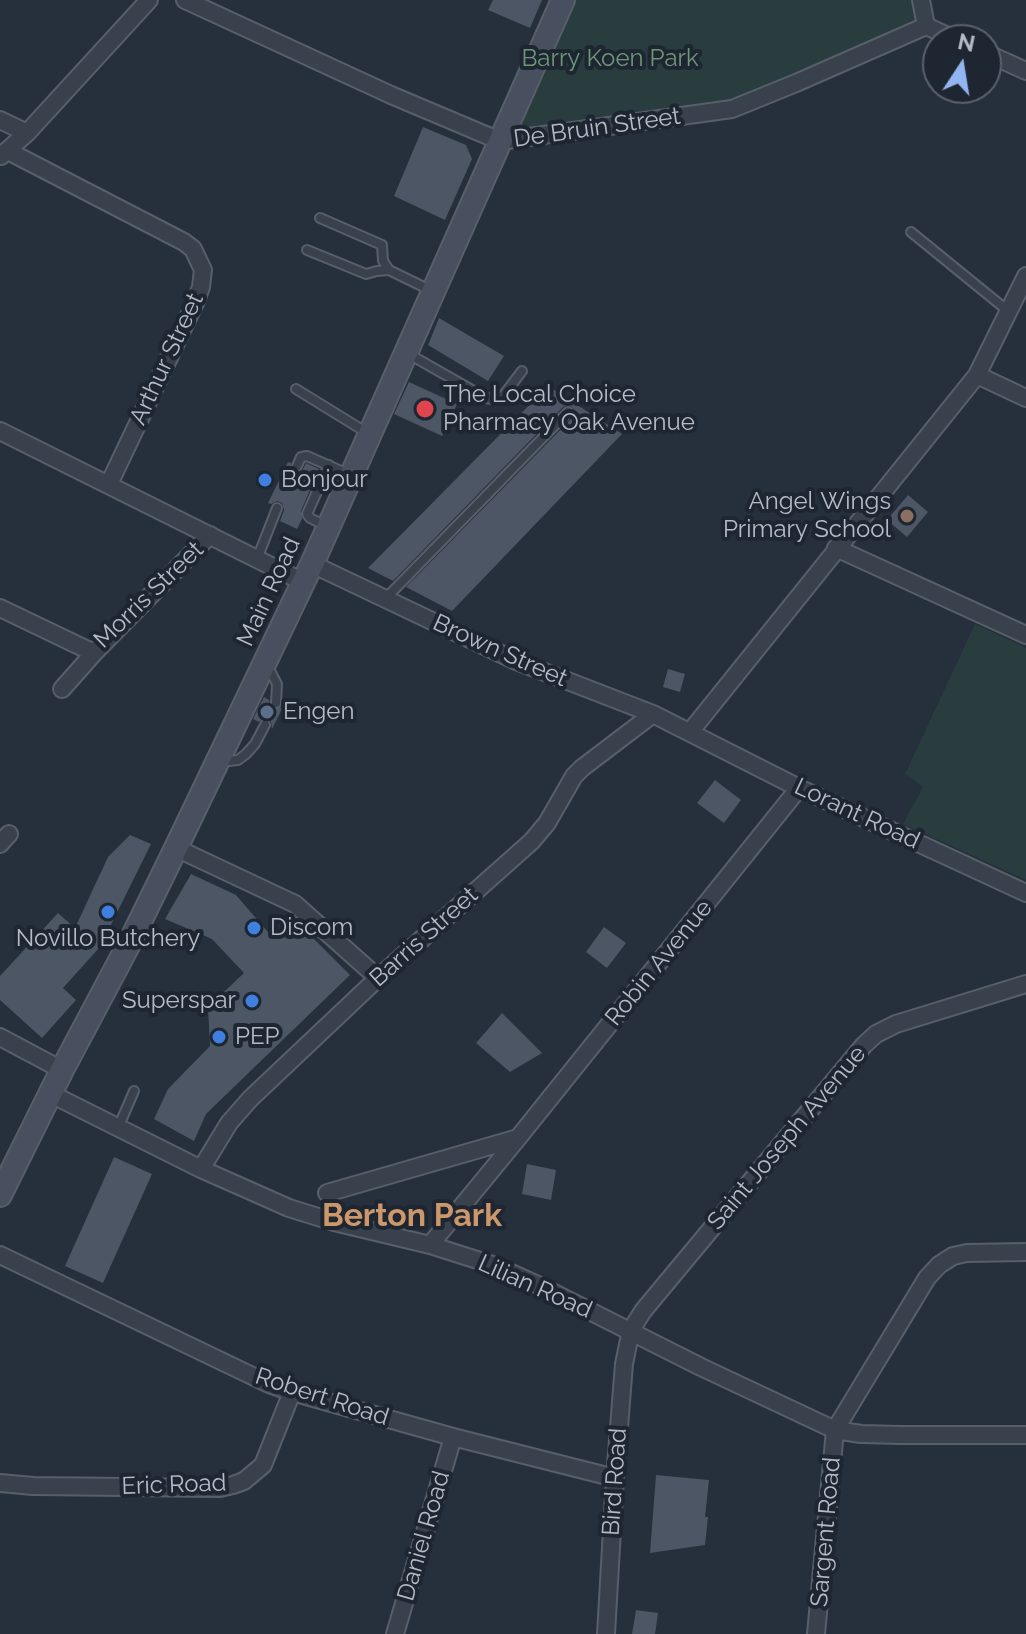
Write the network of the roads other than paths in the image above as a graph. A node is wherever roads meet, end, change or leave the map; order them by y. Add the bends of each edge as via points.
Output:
1 (149, 0) edge
2 (185, 0) edge
3 (563, 0) edge
4 (921, 0) edge
5 (926, 24) edge
6 (922, 28) edge
7 (1002, 60) edge
8 (1026, 71) edge
9 (0, 120) edge
10 (27, 133) junction
11 (500, 141) junction
12 (4, 154) edge
13 (320, 218) dead end
14 (911, 232) dead end
15 (307, 250) dead end
16 (389, 270) junction
17 (1026, 276) edge
18 (433, 291) junction
19 (1008, 311) junction
20 (406, 353) junction
21 (522, 371) dead end
22 (977, 375) junction
23 (296, 389) dead end
24 (1026, 398) edge
25 (568, 412) dead end
26 (0, 431) edge
27 (370, 434) junction
28 (329, 465) junction
29 (297, 466) dead end
30 (352, 476) junction
31 (109, 484) junction
32 (277, 508) dead end
33 (328, 527) junction
34 (210, 535) junction
35 (836, 548) junction
36 (257, 559) junction
37 (308, 573) junction
38 (385, 599) junction
39 (0, 608) edge
40 (1026, 635) edge
41 (94, 653) junction
42 (265, 661) junction
43 (62, 689) dead end
44 (276, 703) dead end
45 (653, 714) junction
46 (265, 725) dead end
47 (690, 732) junction
48 (217, 762) junction
49 (799, 788) junction
50 (176, 848) junction
51 (1026, 893) edge
52 (378, 978) junction
53 (1026, 984) edge
54 (0, 1037) edge
55 (62, 1070) junction
56 (134, 1091) dead end
57 (51, 1094) junction
58 (118, 1129) junction
59 (518, 1138) junction
60 (201, 1169) junction
61 (327, 1193) dead end
62 (0, 1195) edge
63 (430, 1245) junction
64 (1026, 1252) edge
65 (0, 1255) edge
66 (631, 1330) junction
67 (292, 1392) junction
68 (835, 1430) junction
69 (1026, 1435) edge
70 (453, 1437) junction
71 (615, 1478) junction
72 (0, 1483) edge
73 (395, 1634) edge
74 (606, 1634) edge
75 (816, 1634) edge

1 - 10 street
2 - 11 street, De Bruin Street
3 - 11 street, Main Road
4 - 5 street
6 - 11 street, De Bruin Street via 732,109
7 - 8 street
9 - 10 street
10 - 12 street
11 - 18 street, Main Road
12 - 31 street, Arthur Street via 184,242 203,270 196,301
13 - 16 lane via 382,245
14 - 19 lane
15 - 16 lane via 366,274
16 - 18 lane
17 - 19 street
18 - 20 street, Main Road
19 - 22 street
20 - 21 lane via 492,399 503,396
20 - 27 street, Main Road
22 - 24 street
22 - 35 street
23 - 27 lane
25 - 38 lane
26 - 31 street, Brown Street
27 - 30 street, Main Road
28 - 29 lane via 305,456
28 - 30 lane
28 - 33 lane via 307,514
30 - 33 street, Main Road
31 - 34 street, Brown Street
32 - 36 lane
33 - 37 street, Main Road
34 - 36 street, Brown Street
34 - 41 street, Morris Street
35 - 40 street
35 - 47 street
36 - 37 street, Brown Street
37 - 38 street, Brown Street
37 - 42 street, Main Road
38 - 45 street, Brown Street via 516,661
39 - 41 street, Morris Street
41 - 43 street
42 - 44 lane via 277,684
42 - 48 street, Main Road
45 - 47 street, Brown Street
45 - 52 street, Barris Street via 582,768 540,834
46 - 48 lane via 246,754
47 - 49 street, Lorant Road
48 - 50 street, Main Road
49 - 51 street, Lorant Road
49 - 59 street, Robin Avenue
50 - 52 street via 295,904
50 - 55 street, Main Road
52 - 60 street, Barris Street via 250,1099
53 - 66 street, Saint Joseph Avenue via 876,1034
54 - 55 street
55 - 57 street, Main Road
56 - 58 lane
57 - 58 street, Lilian Road
57 - 62 street, Main Road
58 - 60 street, Lilian Road
59 - 61 street
59 - 63 street, Robin Avenue
60 - 63 street, Lilian Road via 307,1215
63 - 66 street, Lilian Road via 496,1266
64 - 68 street via 967,1253 939,1265
65 - 67 street, Robert Road
66 - 68 street, Lilian Road
66 - 71 street, Bird Road
67 - 70 street, Robert Road
67 - 72 street, Eric Road via 263,1465 233,1485
68 - 69 street, Lilian Road
68 - 75 street, Sargent Road
70 - 71 street, Robert Road
70 - 73 street, Daniel Road
71 - 74 street, Bird Road

